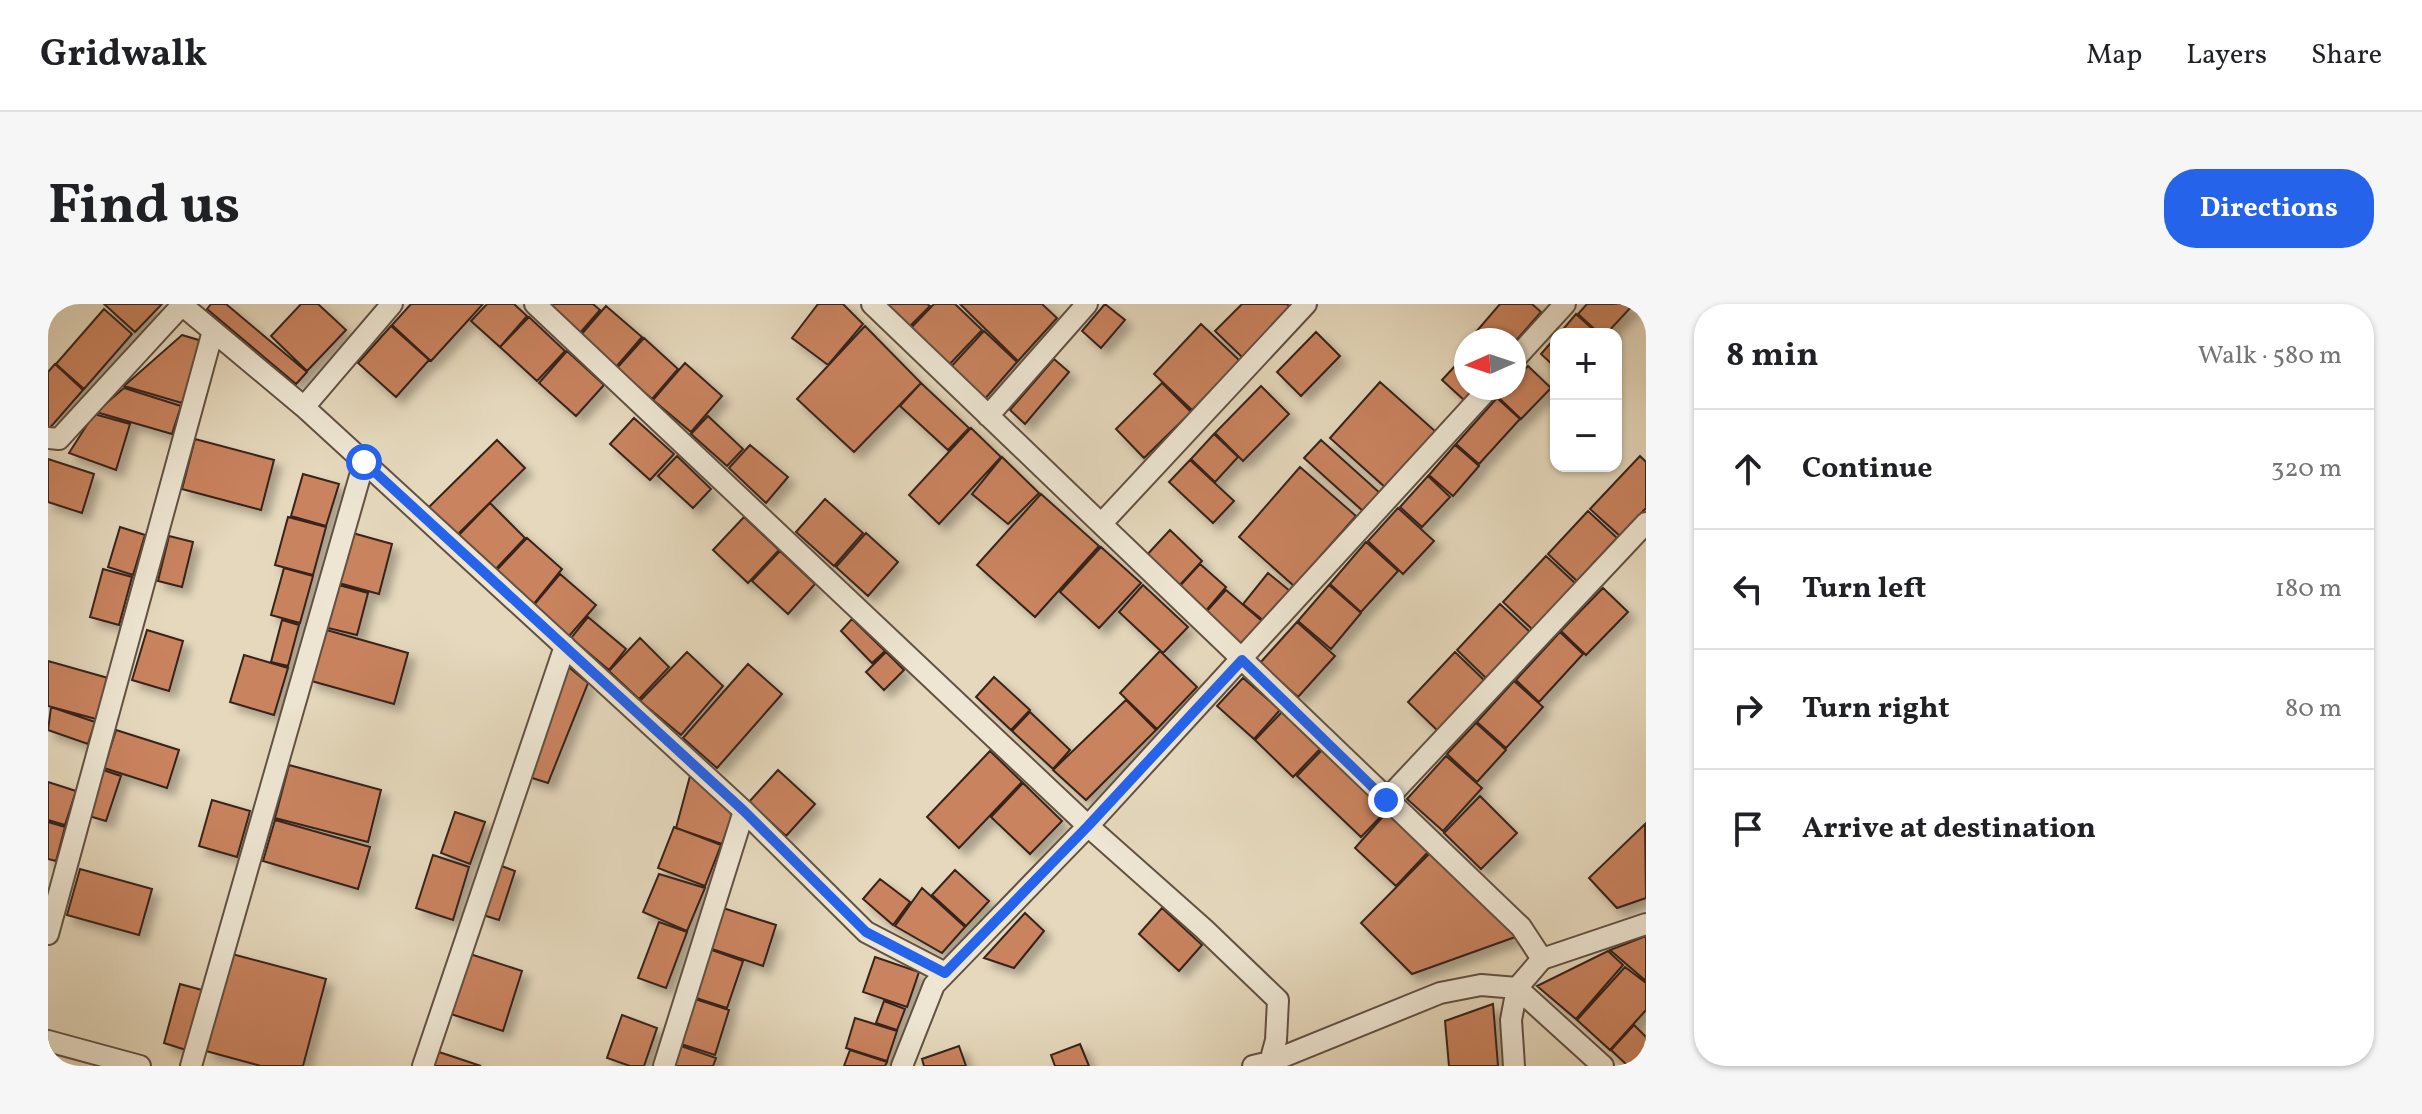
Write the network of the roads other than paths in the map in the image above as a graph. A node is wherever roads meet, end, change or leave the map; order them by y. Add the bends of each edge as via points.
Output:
1 (392, 304) edge
2 (535, 304) edge
3 (872, 304) edge
4 (1087, 304) edge
5 (1306, 304) edge
6 (1565, 304) edge
7 (183, 305) edge
8 (213, 331) junction
9 (1526, 347) edge
10 (1478, 400) edge
11 (304, 407) junction
12 (988, 416) junction
13 (48, 438) edge
14 (364, 462) junction
15 (1102, 523) junction
16 (1646, 523) edge
17 (565, 646) junction
18 (1242, 660) junction
19 (1386, 800) junction
20 (744, 811) junction
21 (1088, 826) junction
22 (1646, 924) edge
23 (48, 934) edge
24 (1542, 959) junction
25 (945, 973) junction
26 (1517, 988) junction
27 (48, 1041) edge
28 (1270, 1064) edge
29 (140, 1066) edge
30 (191, 1066) edge
31 (423, 1066) edge
32 (664, 1066) edge
33 (902, 1066) edge
34 (1514, 1066) edge
35 (1603, 1066) edge

1 - 11 street
2 - 21 street
3 - 12 street
4 - 12 street
5 - 15 street
6 - 9 street
7 - 8 street
7 - 13 street via 59,439
8 - 11 street
8 - 23 street
10 - 18 street
11 - 14 street
12 - 15 street
14 - 17 street
14 - 30 street
15 - 18 street
16 - 19 street
17 - 20 street
17 - 31 street
18 - 19 street
18 - 21 street
19 - 24 street via 1521,927
20 - 25 street via 866,932
20 - 32 street
21 - 25 street
21 - 28 street via 1278,1000
22 - 24 street
24 - 26 street
25 - 33 street via 934,985
26 - 28 street via 1481,985 1440,993
26 - 34 street via 1511,1020
26 - 35 street
27 - 29 street

